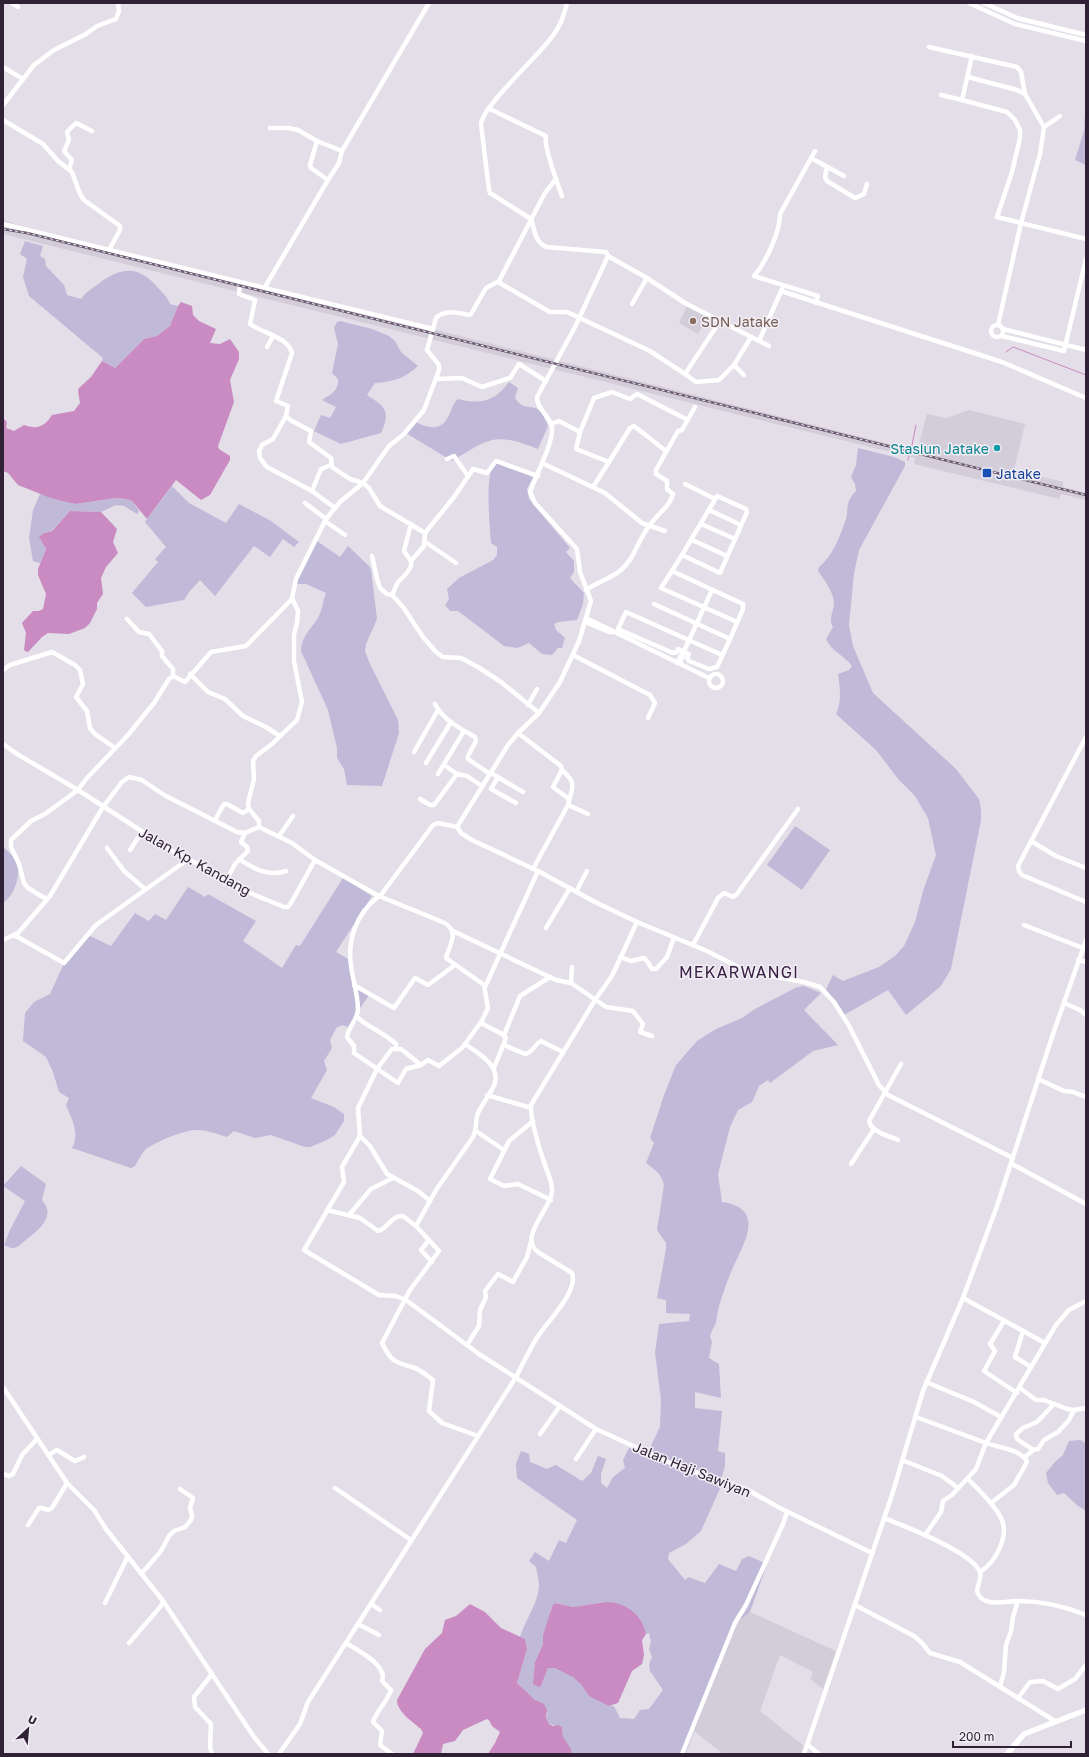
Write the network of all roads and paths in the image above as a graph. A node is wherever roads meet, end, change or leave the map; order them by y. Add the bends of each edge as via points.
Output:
1 (12, 3) edge
2 (118, 3) edge
3 (429, 3) edge
4 (566, 3) edge
5 (969, 3) edge
6 (984, 3) edge
7 (18, 7) dead end
8 (1013, 16) junction
9 (1010, 22) junction
10 (1086, 35) edge
11 (1086, 41) edge
12 (929, 47) dead end
13 (972, 56) junction
14 (3, 67) edge
15 (968, 77) junction
16 (23, 79) junction
17 (1025, 94) junction
18 (941, 95) dead end
19 (962, 100) junction
20 (3, 105) edge
21 (490, 108) junction
22 (1060, 116) dead end
23 (3, 120) edge
24 (1044, 127) junction
25 (270, 128) dead end
26 (92, 131) dead end
27 (318, 141) junction
28 (342, 151) junction
29 (815, 151) dead end
30 (811, 158) junction
31 (827, 167) junction
32 (69, 169) junction
33 (844, 176) dead end
34 (556, 179) junction
35 (328, 180) junction
36 (867, 184) dead end
37 (562, 196) dead end
38 (531, 219) junction
39 (1021, 223) junction
40 (3, 224) edge
41 (1086, 239) edge
42 (109, 250) junction
43 (608, 256) junction
44 (1086, 259) edge
45 (760, 269) junction
46 (647, 278) junction
47 (762, 278) junction
48 (240, 282) junction
49 (498, 282) junction
50 (784, 285) junction
51 (265, 287) junction
52 (781, 291) junction
53 (816, 303) junction
54 (632, 304) dead end
55 (579, 318) junction
56 (720, 321) junction
57 (998, 325) junction
58 (433, 329) junction
59 (1003, 329) junction
60 (273, 336) junction
61 (1002, 336) junction
62 (750, 337) junction
63 (759, 341) junction
64 (1066, 345) junction
65 (769, 346) dead end
66 (267, 347) dead end
67 (1086, 350) edge
68 (734, 365) junction
69 (685, 374) junction
70 (744, 375) dead end
71 (436, 379) junction
72 (546, 381) junction
73 (1086, 398) edge
74 (695, 407) dead end
75 (286, 416) junction
76 (688, 420) junction
77 (551, 424) junction
78 (580, 432) junction
79 (666, 451) junction
80 (447, 459) dead end
81 (609, 462) junction
82 (542, 463) junction
83 (331, 465) junction
84 (468, 476) junction
85 (538, 476) junction
86 (363, 483) junction
87 (685, 484) dead end
88 (593, 487) junction
89 (312, 491) junction
90 (715, 499) junction
91 (304, 503) dead end
92 (335, 508) junction
93 (709, 510) junction
94 (325, 520) junction
95 (411, 524) junction
96 (701, 524) junction
97 (741, 525) junction
98 (648, 526) junction
99 (665, 531) dead end
100 (425, 533) junction
101 (344, 535) dead end
102 (735, 539) junction
103 (692, 540) junction
104 (424, 541) junction
105 (682, 555) junction
106 (372, 556) dead end
107 (727, 556) junction
108 (410, 561) junction
109 (456, 563) dead end
110 (672, 571) junction
111 (586, 590) junction
112 (712, 590) junction
113 (392, 595) junction
114 (292, 598) junction
115 (654, 604) dead end
116 (704, 607) junction
117 (126, 619) dead end
118 (586, 620) junction
119 (737, 622) junction
120 (697, 623) junction
121 (730, 639) junction
122 (689, 640) junction
123 (684, 650) junction
124 (573, 655) junction
125 (722, 655) junction
126 (679, 664) junction
127 (3, 670) edge
128 (190, 674) junction
129 (173, 676) junction
130 (710, 678) dead end
131 (537, 689) dead end
132 (435, 704) dead end
133 (528, 705) junction
134 (438, 710) junction
135 (539, 713) junction
136 (648, 718) dead end
137 (451, 722) junction
138 (464, 731) junction
139 (518, 733) junction
140 (280, 736) junction
141 (1086, 737) edge
142 (3, 744) edge
143 (115, 748) junction
144 (414, 752) dead end
145 (426, 763) dead end
146 (446, 767) dead end
147 (562, 770) junction
148 (490, 773) junction
149 (438, 774) dead end
150 (457, 774) junction
151 (498, 777) junction
152 (482, 786) junction
153 (78, 790) junction
154 (523, 792) dead end
155 (420, 799) dead end
156 (516, 803) dead end
157 (568, 803) junction
158 (103, 807) junction
159 (249, 809) junction
160 (798, 809) dead end
161 (588, 814) dead end
162 (293, 816) dead end
163 (215, 820) junction
164 (259, 827) junction
165 (457, 827) junction
166 (142, 832) junction
167 (245, 833) junction
168 (279, 836) junction
169 (1031, 841) junction
170 (108, 848) dead end
171 (130, 850) dead end
172 (187, 860) junction
173 (239, 860) junction
174 (316, 860) junction
175 (1086, 868) edge
176 (536, 870) junction
177 (286, 871) dead end
178 (587, 871) dead end
179 (226, 880) junction
180 (570, 888) junction
181 (146, 889) junction
182 (576, 892) junction
183 (379, 896) junction
184 (46, 899) junction
185 (1086, 902) edge
186 (637, 922) junction
187 (1024, 925) dead end
188 (546, 928) dead end
189 (452, 931) junction
190 (14, 935) junction
191 (674, 938) junction
192 (3, 940) edge
193 (1086, 940) edge
194 (693, 945) junction
195 (1083, 948) junction
196 (500, 953) junction
197 (620, 957) junction
198 (1078, 960) junction
199 (1086, 962) edge
200 (455, 965) junction
201 (572, 967) dead end
202 (550, 977) junction
203 (571, 983) junction
204 (354, 985) junction
205 (485, 987) junction
206 (595, 1000) junction
207 (1064, 1003) junction
208 (1086, 1015) edge
209 (357, 1017) junction
210 (481, 1022) junction
211 (504, 1035) junction
212 (652, 1036) dead end
213 (465, 1044) junction
214 (504, 1045) junction
215 (396, 1049) junction
216 (563, 1052) junction
217 (901, 1064) dead end
218 (420, 1065) junction
219 (494, 1068) junction
220 (377, 1069) junction
221 (1038, 1079) junction
222 (884, 1092) junction
223 (487, 1095) junction
224 (1086, 1097) edge
225 (531, 1108) junction
226 (533, 1121) junction
227 (874, 1129) junction
228 (476, 1130) junction
229 (360, 1136) junction
230 (898, 1140) dead end
231 (504, 1150) junction
232 (1013, 1158) junction
233 (850, 1164) dead end
234 (1012, 1164) junction
235 (393, 1178) junction
236 (551, 1200) junction
237 (430, 1201) junction
238 (1086, 1204) edge
239 (327, 1210) junction
240 (349, 1215) junction
241 (416, 1226) junction
242 (429, 1240) junction
243 (531, 1240) junction
244 (432, 1262) junction
245 (963, 1298) junction
246 (406, 1300) junction
247 (1086, 1301) edge
248 (1004, 1321) junction
249 (1023, 1331) junction
250 (1045, 1343) junction
251 (467, 1345) junction
252 (1032, 1367) junction
253 (516, 1377) junction
254 (926, 1382) junction
255 (3, 1387) edge
256 (1020, 1388) junction
257 (1016, 1393) junction
258 (1054, 1404) junction
259 (560, 1406) junction
260 (1086, 1408) edge
261 (1074, 1410) junction
262 (916, 1416) junction
263 (1001, 1417) junction
264 (596, 1429) junction
265 (540, 1434) dead end
266 (478, 1436) junction
267 (38, 1439) junction
268 (986, 1443) junction
269 (1032, 1450) junction
270 (48, 1455) junction
271 (84, 1457) dead end
272 (1024, 1458) junction
273 (576, 1459) dead end
274 (902, 1460) junction
275 (3, 1474) edge
276 (968, 1478) junction
277 (67, 1483) junction
278 (335, 1488) dead end
279 (958, 1488) junction
280 (180, 1489) dead end
281 (991, 1504) junction
282 (787, 1512) junction
283 (884, 1518) junction
284 (28, 1525) dead end
285 (925, 1535) junction
286 (411, 1540) junction
287 (872, 1553) junction
288 (128, 1556) junction
289 (980, 1572) junction
290 (142, 1573) junction
291 (163, 1601) junction
292 (1018, 1601) junction
293 (105, 1603) dead end
294 (370, 1604) junction
295 (855, 1605) junction
296 (380, 1610) dead end
297 (1086, 1615) edge
298 (358, 1624) junction
299 (379, 1635) dead end
300 (130, 1643) dead end
301 (346, 1643) junction
302 (1086, 1665) edge
303 (212, 1674) junction
304 (1000, 1687) junction
305 (1018, 1698) junction
306 (1086, 1710) edge
307 (1055, 1721) junction
308 (808, 1746) junction
309 (212, 1754) edge
310 (268, 1754) edge
311 (279, 1754) edge
312 (392, 1754) edge
313 (682, 1754) edge
314 (804, 1754) edge
315 (819, 1754) edge
316 (1007, 1754) edge

1 - 7 street
2 - 16 street via 120,11 116,19 97,26 54,50 34,65
3 - 28 street
4 - 21 street via 554,36
5 - 9 street
6 - 8 street
8 - 9 street
8 - 10 street
9 - 11 street
12 - 13 street
13 - 15 street
13 - 17 street via 1017,67 1021,72
14 - 16 street
15 - 17 street
15 - 19 street
16 - 20 street
17 - 24 street
18 - 19 street
19 - 39 street via 1007,112 1019,126 1021,134 1015,161 997,217
21 - 34 street via 546,136
21 - 38 street via 482,124 490,193
22 - 24 street
23 - 32 street via 40,141
24 - 39 street via 1040,154
25 - 27 street via 295,129
26 - 32 street via 76,124 67,132 69,140 64,151 72,160
27 - 28 street
27 - 35 street via 310,165
28 - 35 street via 339,163
29 - 30 street
30 - 31 street
30 - 45 street via 780,214 780,226
31 - 33 street
31 - 36 street via 827,181 855,198 864,194
32 - 42 street via 84,200 120,226
34 - 37 street
34 - 38 street via 547,189
35 - 51 street
38 - 43 street via 538,241 546,247 606,252
38 - 49 street
39 - 41 street
39 - 57 street
40 - 42 street
42 - 48 street
43 - 46 street
43 - 55 street
44 - 64 street
45 - 47 street
45 - 47 street via 754,276
46 - 54 street
46 - 56 street via 685,303
47 - 50 street
48 - 51 street
48 - 60 street via 239,294 255,300 250,324
49 - 55 street via 550,312 564,311
49 - 58 street via 486,288 471,314 440,314 433,322
50 - 52 street
50 - 53 street via 818,296
51 - 58 street
52 - 53 street
52 - 63 street
53 - 73 street via 1002,362
55 - 69 street via 650,351
55 - 72 street
56 - 62 street
56 - 69 street
57 - 59 street
57 - 61 street via 992,327 991,333 996,338
58 - 71 street via 427,350 440,368
59 - 61 street
59 - 64 street
60 - 66 street
60 - 75 street via 287,344 292,353 276,400 288,406
61 - 64 street via 1064,351
62 - 63 street
62 - 68 street
63 - 65 street
64 - 67 street
68 - 69 street via 719,380 696,382
68 - 70 street
71 - 72 street via 462,378 482,387 510,378 518,364
71 - 86 street via 424,410 404,434 389,446
72 - 77 street via 537,401
74 - 76 street
75 - 83 street via 311,431 309,442 331,458
75 - 89 street via 273,439 262,445 259,451 260,458 268,467
76 - 78 street via 637,394 630,399 612,392 594,398
76 - 79 street
77 - 78 street via 559,421
77 - 82 street via 552,432
78 - 81 street via 576,449
79 - 81 street via 634,426 630,428
79 - 98 street via 656,474 667,481 667,489 673,494 672,500
80 - 84 street via 454,456
81 - 88 street
82 - 85 street
82 - 88 street
83 - 86 street via 350,479
83 - 89 street via 321,469
84 - 85 street via 475,468 487,473 496,461
84 - 100 street
85 - 111 street via 530,495 577,550
86 - 92 street
86 - 95 street via 380,506
87 - 90 street
88 - 98 street via 605,493 628,514
89 - 92 street
90 - 93 street
90 - 97 street via 717,496 746,509
91 - 94 street
92 - 94 street
93 - 96 street
93 - 97 street
94 - 101 street
94 - 114 street via 296,579
95 - 100 street
95 - 108 street via 404,551
96 - 102 street
96 - 103 street
97 - 102 street
98 - 99 street
98 - 111 street via 626,566
100 - 104 street
102 - 107 street
103 - 105 street
103 - 107 street
104 - 108 street via 424,546
104 - 109 street
105 - 107 street via 720,573
105 - 110 street
106 - 113 street via 380,588 386,594
108 - 113 street via 411,566 398,582
110 - 112 street
110 - 116 street via 661,588
111 - 118 street via 591,598
112 - 116 street
112 - 119 street via 743,604 744,609
113 - 133 street via 438,654 445,658 460,658 478,667
114 - 128 street via 246,646 211,652
114 - 140 street via 298,612 294,635 294,666 302,702 297,720
115 - 120 street
116 - 119 street
116 - 120 street
117 - 129 street via 139,632 149,634 173,670
118 - 124 street
118 - 126 street
119 - 121 street
120 - 121 street
120 - 122 street
121 - 125 street
122 - 123 street
122 - 123 street via 626,612 618,629 673,653 678,649
122 - 125 street
123 - 125 street via 689,654 689,660 709,669 717,667
123 - 126 street
124 - 135 street
124 - 136 street via 650,695 654,703
126 - 130 street
127 - 143 street via 10,665 52,652 75,666 80,670 84,684 76,697 87,711 90,728
128 - 129 street via 183,682
128 - 140 street via 208,692 225,699 243,716
129 - 143 street via 150,708
131 - 133 street
132 - 134 street
133 - 135 street
134 - 137 street
134 - 144 street
135 - 139 street
137 - 138 street
137 - 145 street
138 - 148 street via 476,740 468,759
138 - 149 street
139 - 147 street via 560,765
139 - 148 street
140 - 159 street via 253,761 254,780 248,803
141 - 169 street
142 - 153 street, Jalan Kp. Kandang
143 - 153 street
146 - 150 street
147 - 157 street via 572,779 573,786
147 - 157 street via 553,787 568,797
148 - 151 street
148 - 152 street
150 - 152 street via 467,776
150 - 155 street via 433,806
151 - 154 street
151 - 156 street via 491,789
152 - 165 street
153 - 158 street, Jalan Kp. Kandang
153 - 184 street via 31,821 11,840 11,847 24,883
157 - 161 street
157 - 176 street
158 - 163 street via 126,778 133,777
158 - 166 street, Jalan Kp. Kandang
158 - 184 street
159 - 163 street via 243,813 224,804
159 - 164 street via 258,818
160 - 194 street via 737,894 733,897 724,893 720,896
162 - 168 street
163 - 167 street via 237,832
164 - 167 street
164 - 168 street
165 - 176 street via 472,840
165 - 183 street via 438,823 433,825
166 - 171 street
166 - 172 street, Jalan Kp. Kandang
167 - 173 street via 240,842 248,850
168 - 174 street
169 - 175 street via 1050,853
169 - 185 street via 1018,866 1022,875
170 - 181 street via 124,871
172 - 179 street, Jalan Kp. Kandang via 213,871
172 - 181 street
173 - 177 street via 263,873
173 - 179 street
174 - 179 street, Jalan Kp. Kandang via 288,906 282,906 243,890
174 - 183 street
176 - 180 street
176 - 196 street
178 - 182 street
180 - 182 street
180 - 188 street
181 - 190 street via 92,929 64,963
182 - 186 street
183 - 189 street via 445,923
183 - 204 street via 365,909 351,936 350,960
184 - 190 street via 23,928
186 - 191 street
186 - 197 street
187 - 195 street
189 - 196 street
189 - 200 street via 453,938 446,957
190 - 192 street
191 - 194 street
191 - 197 street via 667,958 655,970 644,958 631,961
193 - 195 street
194 - 222 street via 748,972 804,982 824,990 848,1024
195 - 198 street
196 - 202 street
196 - 205 street
197 - 206 street via 612,976
198 - 199 street
198 - 207 street
200 - 204 street via 428,985 415,978 394,1008
200 - 205 street
201 - 203 street
202 - 203 street via 563,983
202 - 211 street via 520,996
203 - 206 street
204 - 209 street via 358,1006
205 - 210 street via 487,1011
206 - 212 street via 608,1008 633,1011 643,1024 640,1032
206 - 216 street
207 - 208 street
207 - 221 street
209 - 215 street via 385,1034 396,1044
209 - 220 street via 347,1037 354,1046 354,1053
210 - 211 street
210 - 213 street
211 - 214 street
213 - 218 street via 439,1066 428,1060
213 - 219 street via 482,1055
214 - 216 street via 525,1054 542,1041
214 - 219 street
215 - 218 street via 401,1049
215 - 220 street via 392,1049
216 - 225 street via 532,1102
217 - 222 street
218 - 220 street via 406,1069 398,1083
219 - 223 street via 495,1083
220 - 229 street via 358,1108
221 - 224 street via 1064,1091
221 - 232 street
222 - 227 street via 869,1120 870,1126
222 - 232 street via 900,1103
223 - 225 street
223 - 228 street via 476,1120
225 - 226 street
226 - 231 street via 508,1141
226 - 236 street via 551,1180
227 - 230 street
227 - 233 street
228 - 231 street
228 - 237 street
229 - 235 street
229 - 239 street via 342,1167 344,1182
231 - 236 street via 490,1179 504,1186 518,1184
232 - 234 street
234 - 238 street
234 - 245 street
235 - 237 street via 415,1188
235 - 240 street via 371,1189
236 - 243 street via 533,1230
237 - 241 street
239 - 240 street
239 - 246 street via 304,1250 379,1295 396,1296
240 - 241 street via 360,1218 378,1231 398,1216 403,1216
241 - 242 street
242 - 244 street via 421,1250
242 - 244 street via 440,1251
243 - 251 street via 527,1257 513,1282 498,1274 485,1290 486,1297 480,1310 480,1326
243 - 253 street via 534,1249 570,1270 573,1279 564,1302 538,1337
244 - 246 street via 413,1286
245 - 248 street
245 - 254 street
246 - 251 street, Jalan Haji Sawiyan
246 - 266 street via 382,1343 388,1355 403,1366 416,1368 433,1380 429,1411 442,1423
247 - 250 street via 1062,1316
248 - 249 street
248 - 257 street via 990,1344 995,1352 984,1371
249 - 250 street
249 - 252 street via 1015,1357
250 - 252 street
251 - 253 street, Jalan Haji Sawiyan
252 - 256 street
253 - 259 street, Jalan Haji Sawiyan
253 - 266 street
254 - 262 street
254 - 263 street
255 - 267 street
256 - 257 street
256 - 258 street via 1036,1400
257 - 263 street
258 - 261 street
258 - 269 street via 1037,1422 1016,1434 1016,1438
259 - 264 street, Jalan Haji Sawiyan
259 - 265 street
260 - 261 street
261 - 269 street via 1060,1430 1044,1440 1039,1448
262 - 268 street
262 - 274 street
263 - 268 street
264 - 273 street
264 - 282 street, Jalan Haji Sawiyan via 677,1466 746,1489
266 - 286 street
267 - 270 street
267 - 275 street via 22,1455 13,1474
268 - 272 street via 1010,1449
268 - 276 street via 978,1465
269 - 272 street
270 - 271 street via 57,1450 76,1461
270 - 277 street
272 - 281 street via 1027,1462 1014,1485
274 - 279 street via 946,1478
274 - 283 street
276 - 279 street
276 - 281 street
277 - 284 street via 52,1508 39,1508
277 - 288 street via 94,1510
278 - 286 street
279 - 285 street via 943,1501 941,1513
280 - 290 street via 194,1498 190,1508 191,1520 185,1527 169,1536 161,1551
281 - 289 street via 1003,1522 1002,1542 990,1563
282 - 287 street, Jalan Haji Sawiyan
282 - 313 street via 749,1599 734,1623
283 - 285 street
283 - 287 street
285 - 289 street via 970,1558
286 - 294 street
287 - 295 street
288 - 290 street
288 - 293 street
289 - 292 street via 977,1591 980,1598 993,1603
290 - 291 street
291 - 300 street
291 - 303 street
292 - 297 street via 1057,1605
292 - 304 street via 1012,1631 1006,1645
294 - 296 street
294 - 298 street
295 - 304 street via 914,1636 930,1653 960,1662
295 - 308 street
298 - 299 street
298 - 301 street
301 - 311 street via 308,1702 300,1724
301 - 312 street via 379,1666 384,1677 382,1681 391,1690 372,1722 382,1731 380,1744
302 - 305 street via 1075,1679 1058,1689 1043,1681 1030,1682
303 - 309 street via 194,1697 195,1707 211,1724
303 - 310 street
304 - 305 street
305 - 307 street
306 - 307 street
307 - 316 street via 1024,1734
308 - 314 street
308 - 315 street

